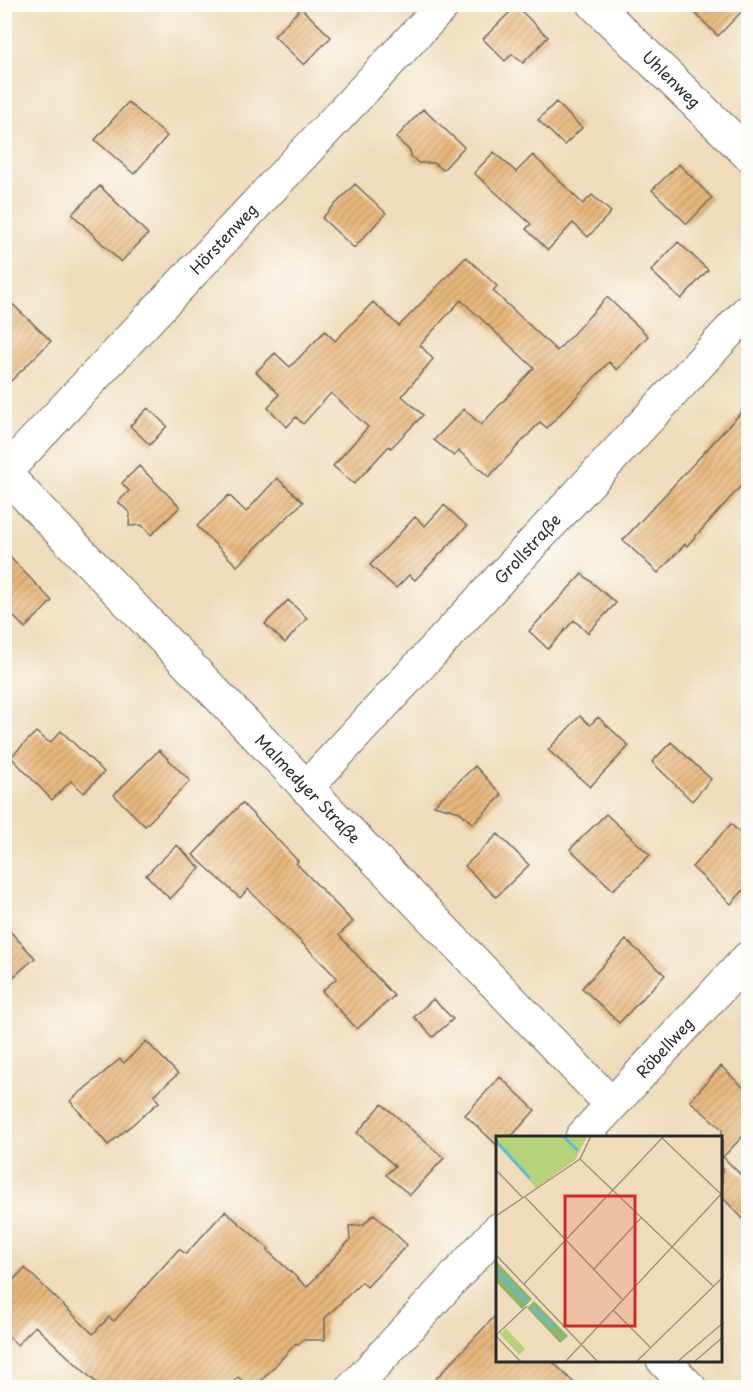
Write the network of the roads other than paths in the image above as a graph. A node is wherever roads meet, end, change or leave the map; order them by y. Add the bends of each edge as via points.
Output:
1 (444, 4) edge
2 (594, 4) edge
3 (748, 154) edge
4 (748, 311) edge
5 (4, 473) edge
6 (306, 788) junction
7 (748, 958) edge
8 (611, 1104) junction
9 (583, 1136) edge
10 (496, 1232) edge
11 (665, 1362) edge
12 (353, 1388) edge
13 (690, 1388) edge

1 - 5 street, Hörstenweg
2 - 3 street, Uhlenweg
4 - 6 street, Grollstraße
5 - 6 street, Malmedyer Straße
6 - 8 street, Malmedyer Straße
7 - 8 street, Röbellweg
8 - 9 street, Röbellweg
10 - 12 street
11 - 13 street

